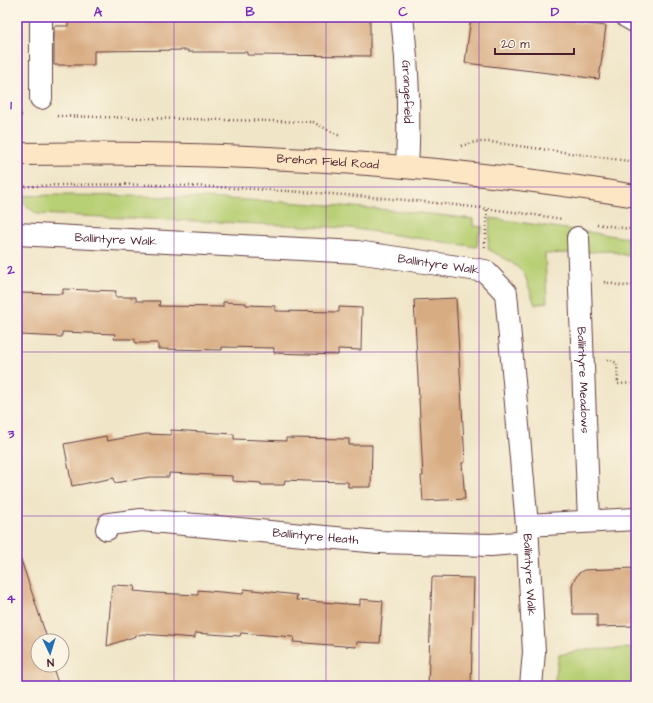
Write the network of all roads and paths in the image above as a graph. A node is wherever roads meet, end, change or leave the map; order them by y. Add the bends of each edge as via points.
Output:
1 (41, 17) edge
2 (402, 17) edge
3 (627, 17) edge
4 (636, 22) edge
5 (45, 107) joint
6 (17, 115) edge
7 (25, 115) dead end
8 (313, 122) dead end
9 (490, 142) dead end
10 (17, 154) edge
11 (636, 162) edge
12 (407, 167) junction
13 (17, 187) edge
14 (636, 196) edge
15 (17, 234) edge
16 (578, 238) dead end
17 (485, 251) dead end
18 (598, 281) dead end
19 (636, 285) edge
20 (601, 356) dead end
21 (636, 383) edge
22 (636, 519) edge
23 (589, 521) junction
24 (107, 529) dead end
25 (528, 533) junction
26 (531, 686) edge

1 - 5 street
2 - 12 street, Grangefield via 408,62
3 - 4 street
5 - 8 path
6 - 7 path
9 - 11 path
10 - 12 main road, Brehon Field Road via 118,152 296,159
12 - 14 main road, Brehon Field Road via 564,184
13 - 17 path via 183,185 362,195 487,207
15 - 25 street, Ballintyre Walk via 357,252 485,271 506,293
16 - 23 street, Ballintyre Meadows
18 - 19 path via 622,286
20 - 21 path via 617,363 618,384
22 - 23 street
23 - 25 street
24 - 25 street, Ballintyre Heath via 109,524 141,520 379,542 492,545
25 - 26 street, Ballintyre Walk via 534,652

